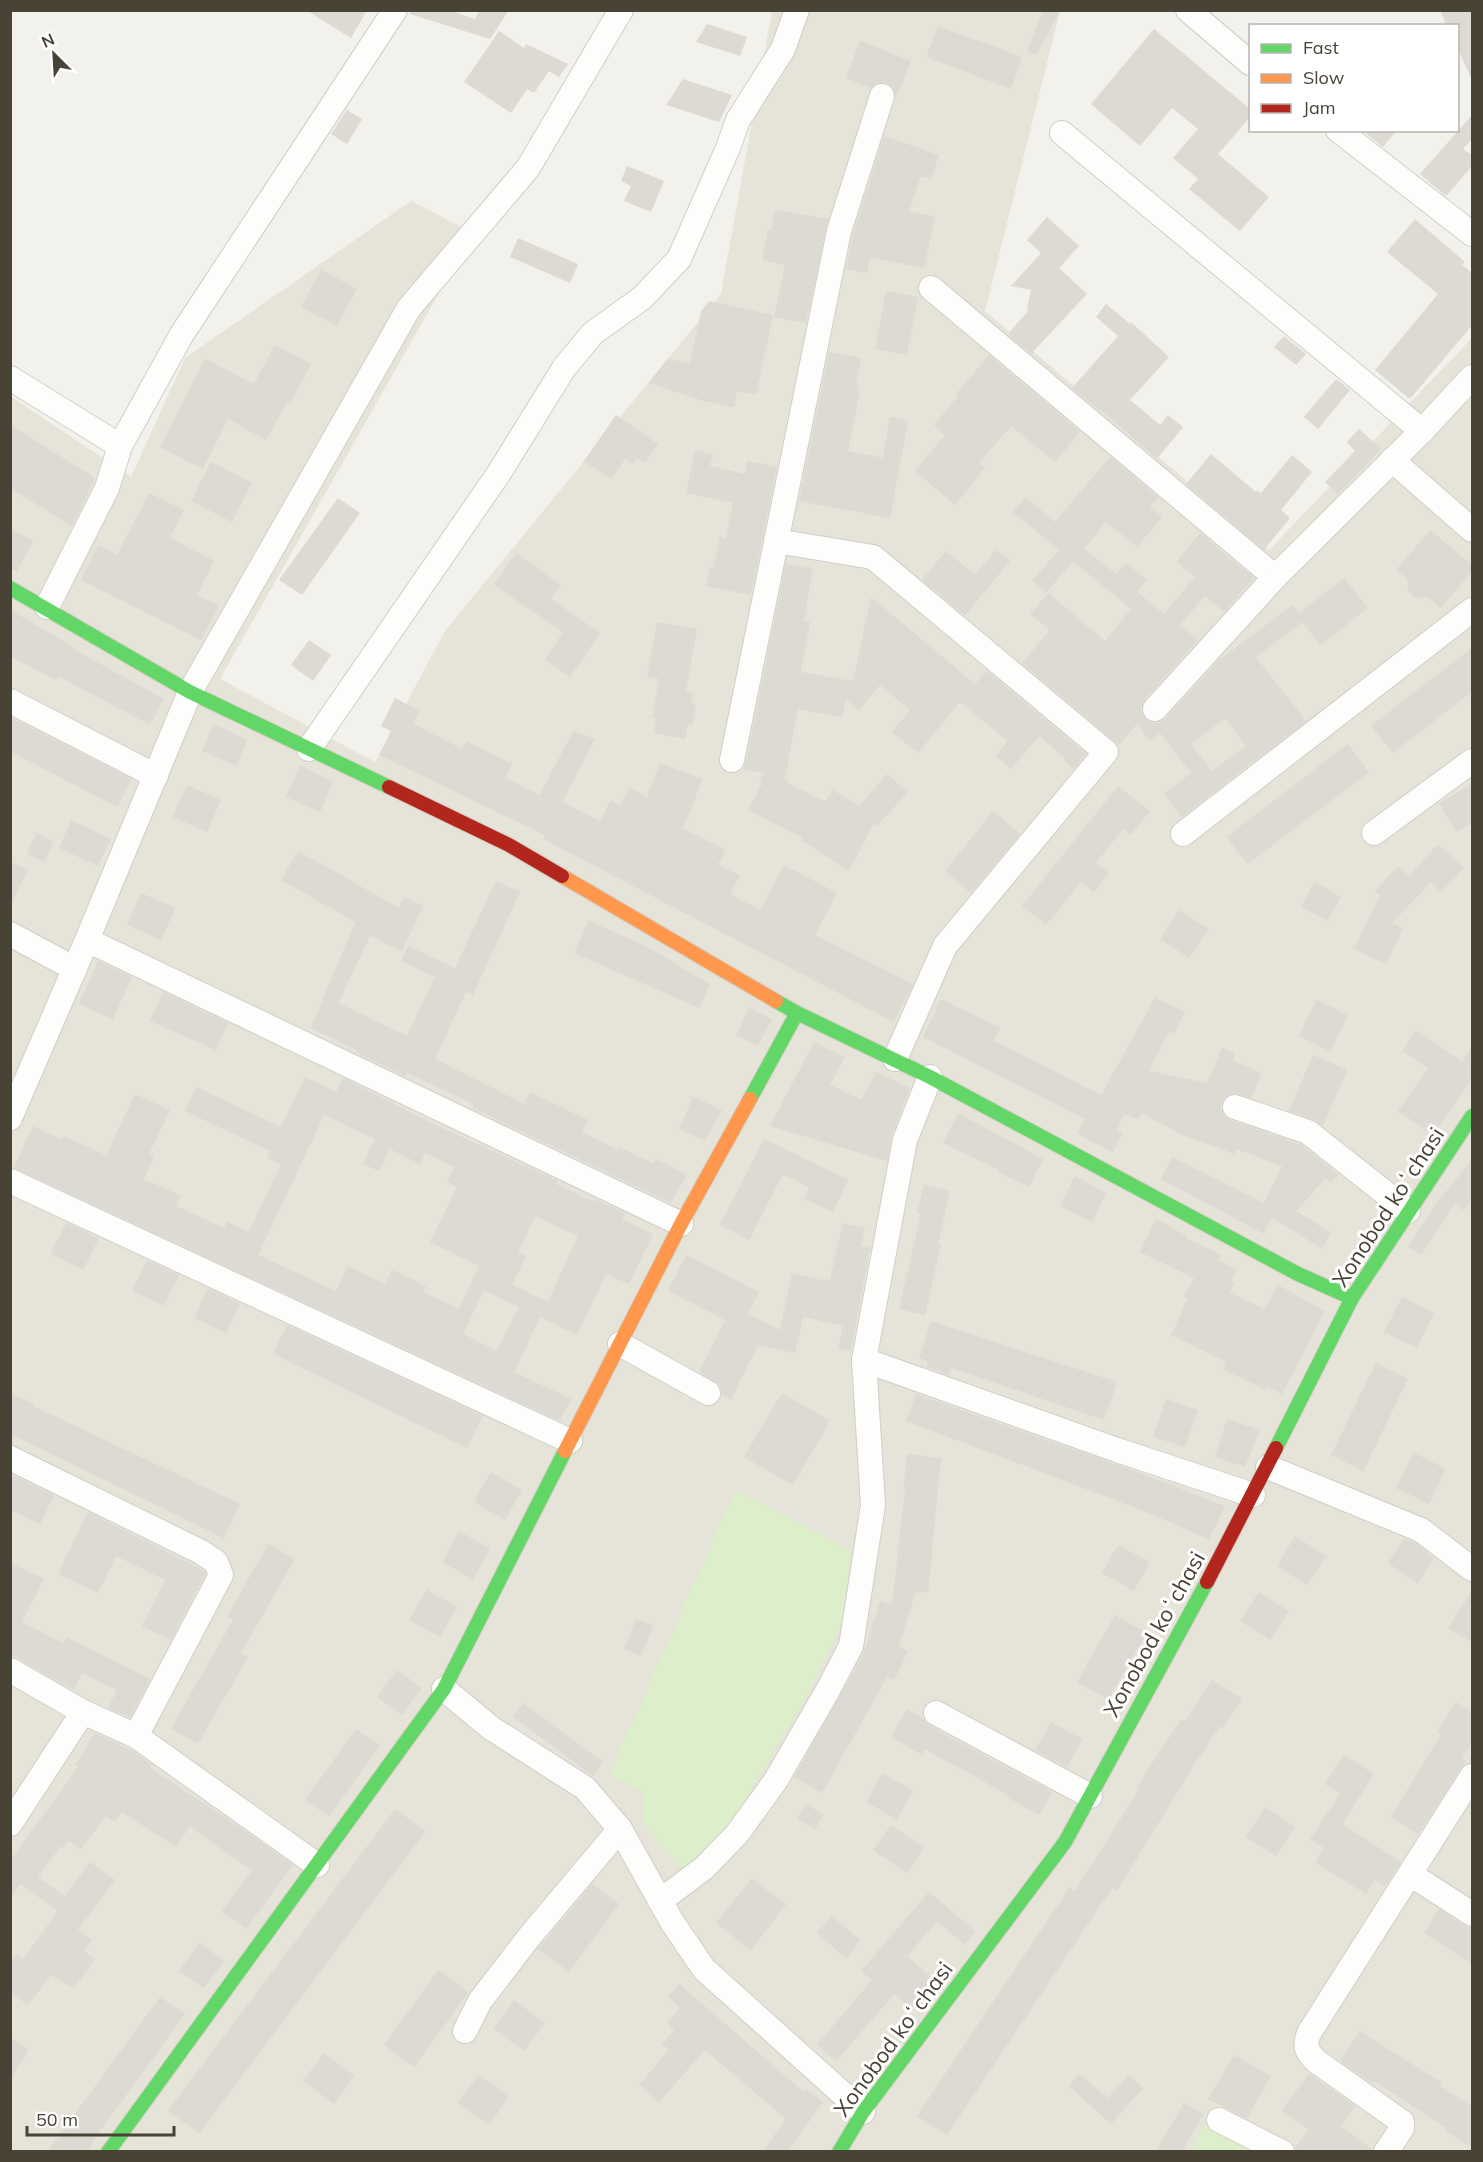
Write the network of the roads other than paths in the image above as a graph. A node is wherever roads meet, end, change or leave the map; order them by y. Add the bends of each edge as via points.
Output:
1 (395, 10) edge
2 (621, 10) edge
3 (798, 10) edge
4 (1188, 10) edge
5 (1249, 61) edge
6 (882, 96) dead end
7 (1341, 132) edge
8 (1062, 133) dead end
9 (1473, 234) edge
10 (931, 288) dead end
11 (1473, 377) edge
12 (10, 378) edge
13 (1422, 431) junction
14 (120, 446) junction
15 (1392, 460) junction
16 (1473, 530) edge
17 (776, 540) junction
18 (1275, 577) junction
19 (10, 588) edge
20 (47, 607) junction
21 (1473, 610) edge
22 (190, 692) junction
23 (10, 701) edge
24 (1155, 709) dead end
25 (309, 749) junction
26 (732, 760) dead end
27 (1473, 761) edge
28 (156, 776) junction
29 (1374, 833) dead end
30 (1183, 834) dead end
31 (10, 934) edge
32 (87, 940) junction
33 (75, 969) junction
34 (797, 1013) junction
35 (895, 1059) junction
36 (930, 1077) junction
37 (1234, 1107) dead end
38 (1473, 1116) edge
39 (10, 1118) edge
40 (10, 1181) edge
41 (1408, 1211) junction
42 (681, 1224) junction
43 (1352, 1298) junction
44 (620, 1344) junction
45 (864, 1360) junction
46 (708, 1393) dead end
47 (570, 1441) junction
48 (10, 1458) edge
49 (1268, 1467) junction
50 (1252, 1495) junction
51 (1473, 1569) edge
52 (10, 1670) edge
53 (444, 1689) junction
54 (83, 1712) junction
55 (936, 1713) dead end
56 (136, 1736) junction
57 (1473, 1776) edge
58 (1090, 1796) junction
59 (10, 1824) edge
60 (620, 1829) junction
61 (317, 1865) junction
62 (1410, 1874) junction
63 (660, 1901) junction
64 (1473, 1914) edge
65 (465, 2031) dead end
66 (863, 2112) junction
67 (1219, 2120) dead end
68 (108, 2151) edge
69 (839, 2151) edge
70 (1282, 2151) edge
71 (1386, 2151) edge

1 - 14 street via 182,334
2 - 22 street via 528,168 409,308
3 - 25 street via 783,49 738,120 680,259 642,298 593,333 564,368 499,473
4 - 5 street
6 - 17 street via 839,231
7 - 9 street
8 - 13 street
10 - 18 street
11 - 13 street
12 - 14 street
13 - 15 street
14 - 20 street via 107,488
15 - 16 street
15 - 18 street
17 - 26 street
17 - 35 street via 873,557 1106,752 945,946
18 - 24 street
19 - 20 street
20 - 22 street
21 - 30 street
22 - 25 street
22 - 28 street
23 - 28 street
25 - 34 street via 509,846
27 - 29 street
28 - 32 street
31 - 33 street
32 - 33 street
32 - 42 street
33 - 39 street
34 - 35 street
34 - 42 street
35 - 36 street
36 - 43 street via 1298,1274
36 - 45 street via 905,1140
37 - 41 street via 1308,1132
38 - 41 street, Xonobod koʻchasi
40 - 47 street
41 - 43 street, Xonobod koʻchasi
42 - 44 street
43 - 49 street, Xonobod koʻchasi
44 - 46 street
44 - 47 street
45 - 50 street
45 - 63 street via 873,1505 851,1646 777,1780 737,1834 704,1869
47 - 53 street
48 - 56 street via 216,1562 221,1575
49 - 50 street, Xonobod koʻchasi
49 - 51 street via 1421,1530
50 - 58 street, Xonobod koʻchasi
52 - 54 street
53 - 60 street via 491,1728 585,1788
53 - 61 street
54 - 56 street
54 - 59 street
55 - 58 street
56 - 61 street
57 - 62 street
58 - 66 street, Xonobod koʻchasi via 1065,1842
60 - 63 street
60 - 65 street via 480,2001
61 - 68 street
62 - 64 street
62 - 71 street via 1305,2043 1316,2061 1402,2122
63 - 66 street via 704,1969
66 - 69 street, Xonobod koʻchasi
67 - 70 street

